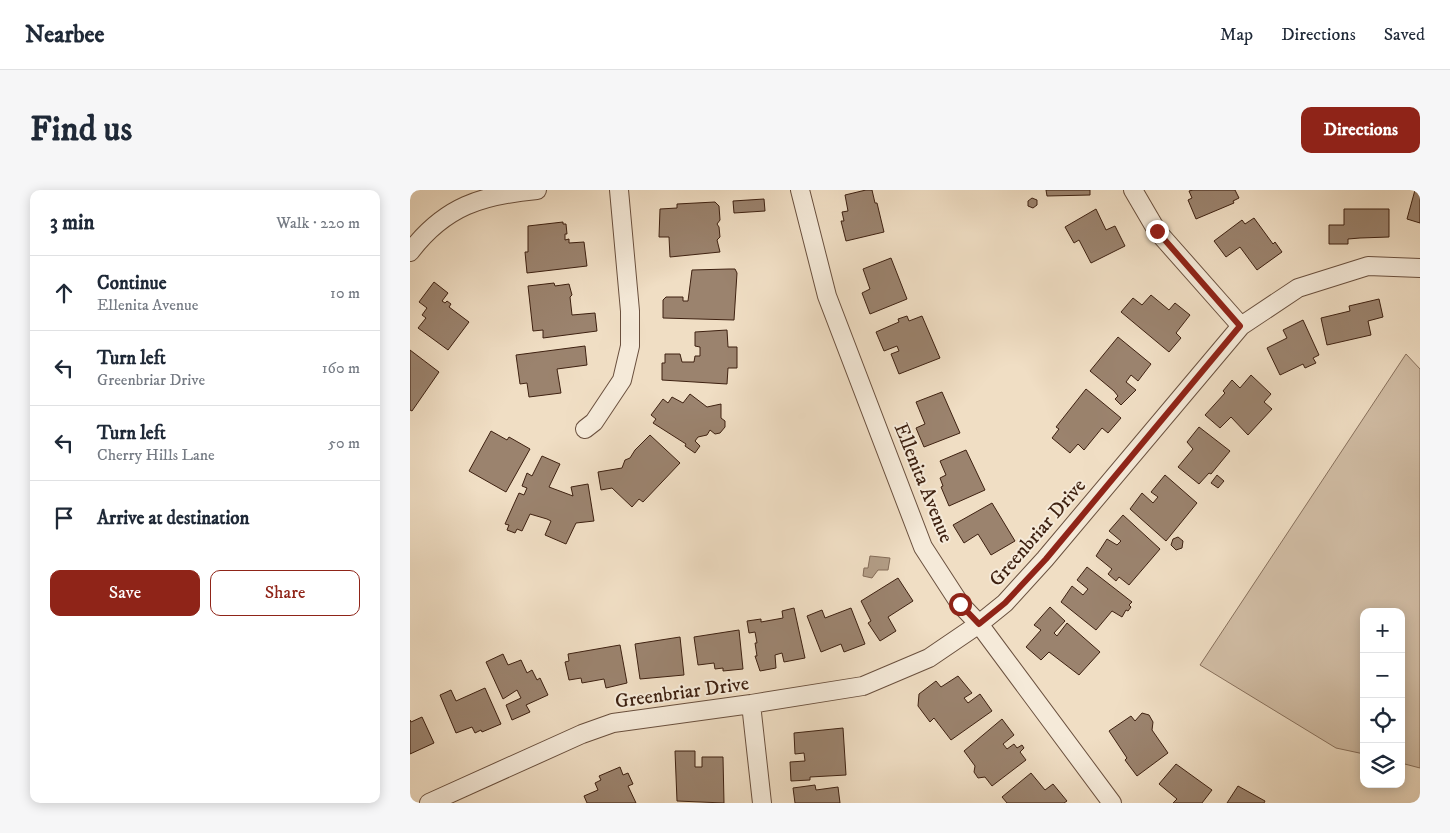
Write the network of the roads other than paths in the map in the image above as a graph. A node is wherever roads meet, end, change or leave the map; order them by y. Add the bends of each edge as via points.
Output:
1 (537, 190) edge
2 (620, 190) edge
3 (800, 190) edge
4 (1133, 190) edge
5 (410, 252) edge
6 (1420, 268) edge
7 (1240, 326) junction
8 (585, 429) dead end
9 (979, 624) junction
10 (751, 704) junction
11 (429, 803) edge
12 (762, 803) edge
13 (1112, 803) edge

1 - 5 street via 513,192 461,206 422,236
2 - 8 street via 630,346 622,380 594,422
3 - 9 street, Ellenita Avenue via 827,296 923,547 960,604
4 - 7 street via 1157,231
6 - 7 street, Greenbriar Drive via 1368,266 1298,288
7 - 9 street, Greenbriar Drive via 1046,559 1005,603
9 - 10 street, Greenbriar Drive via 929,658 863,686
9 - 13 street, Ellenita Avenue
10 - 11 street, Greenbriar Drive via 613,723
10 - 12 street

